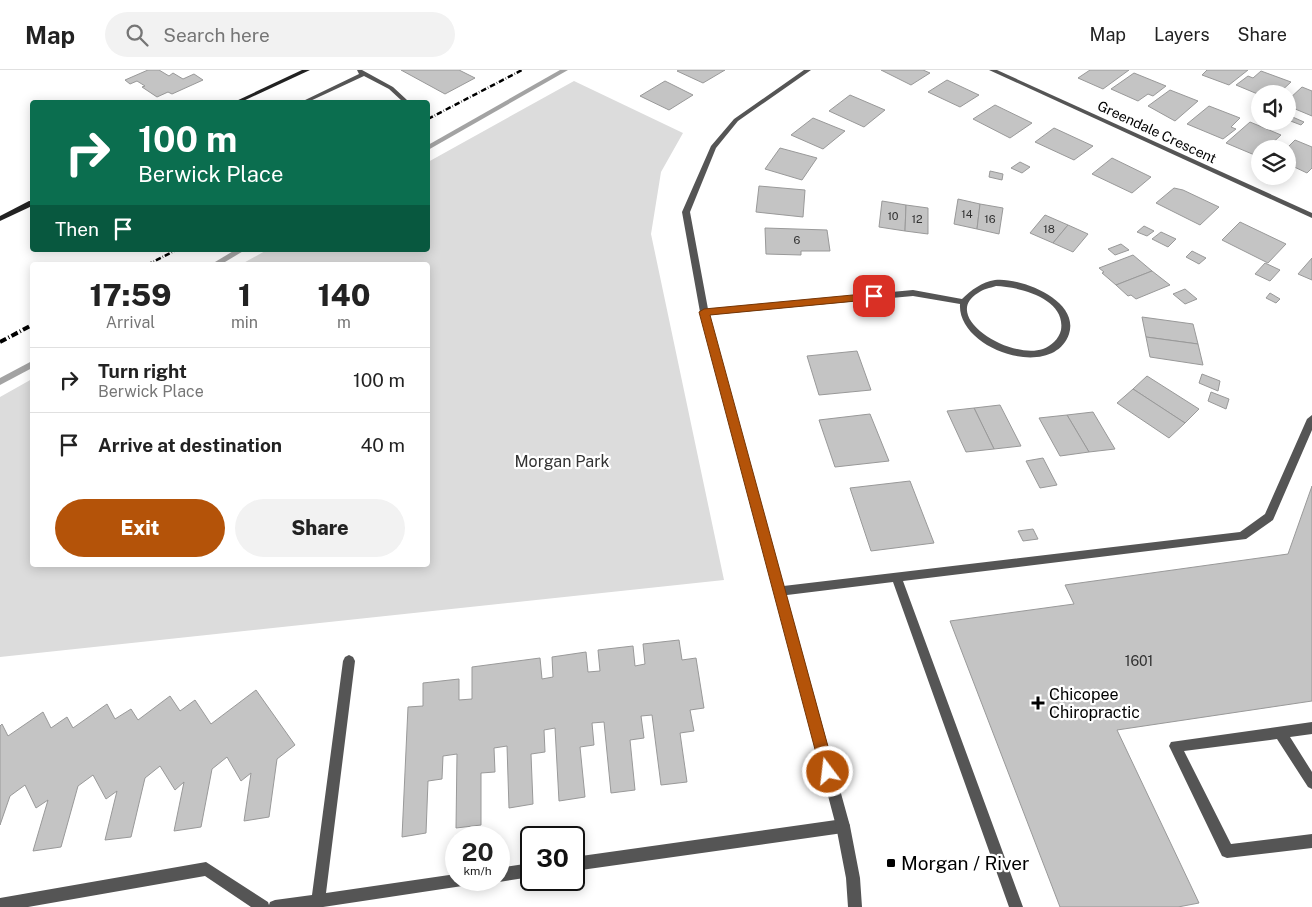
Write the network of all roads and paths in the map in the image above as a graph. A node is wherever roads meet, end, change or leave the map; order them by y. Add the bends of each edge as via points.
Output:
1 (307, 70) edge
2 (356, 70) edge
3 (808, 70) edge
4 (992, 70) edge
5 (364, 74) junction
6 (241, 100) edge
7 (308, 100) edge
8 (404, 100) dead end
9 (30, 204) edge
10 (1312, 216) edge
11 (0, 219) edge
12 (965, 302) junction
13 (704, 312) junction
14 (1312, 419) edge
15 (896, 577) junction
16 (779, 590) junction
17 (349, 661) dead end
18 (1312, 728) edge
19 (1280, 732) junction
20 (1312, 783) edge
21 (843, 826) junction
22 (1312, 841) edge
23 (585, 862) edge
24 (445, 883) edge
25 (318, 901) junction
26 (0, 905) edge
27 (263, 907) edge
28 (275, 907) edge
29 (855, 907) edge
30 (1016, 907) edge

1 - 6 main road
2 - 5 street
3 - 13 street via 736,120 713,147 686,212
4 - 10 street, Greendale Crescent
5 - 7 street
5 - 8 street via 392,88
9 - 11 main road
12 - 12 street via 962,307 965,321 974,333 993,346 1011,352 1043,353 1064,337 1066,325 1061,311 1050,299 1034,290 995,283 980,286 967,296
12 - 13 street via 913,293
13 - 16 street
14 - 15 street via 1269,517 1242,536
15 - 16 street
15 - 30 street
16 - 21 street
17 - 25 street
18 - 19 street
19 - 20 street
19 - 22 street via 1175,746 1227,851
21 - 23 street
21 - 29 street
24 - 25 street
25 - 28 street
26 - 27 street via 206,869

